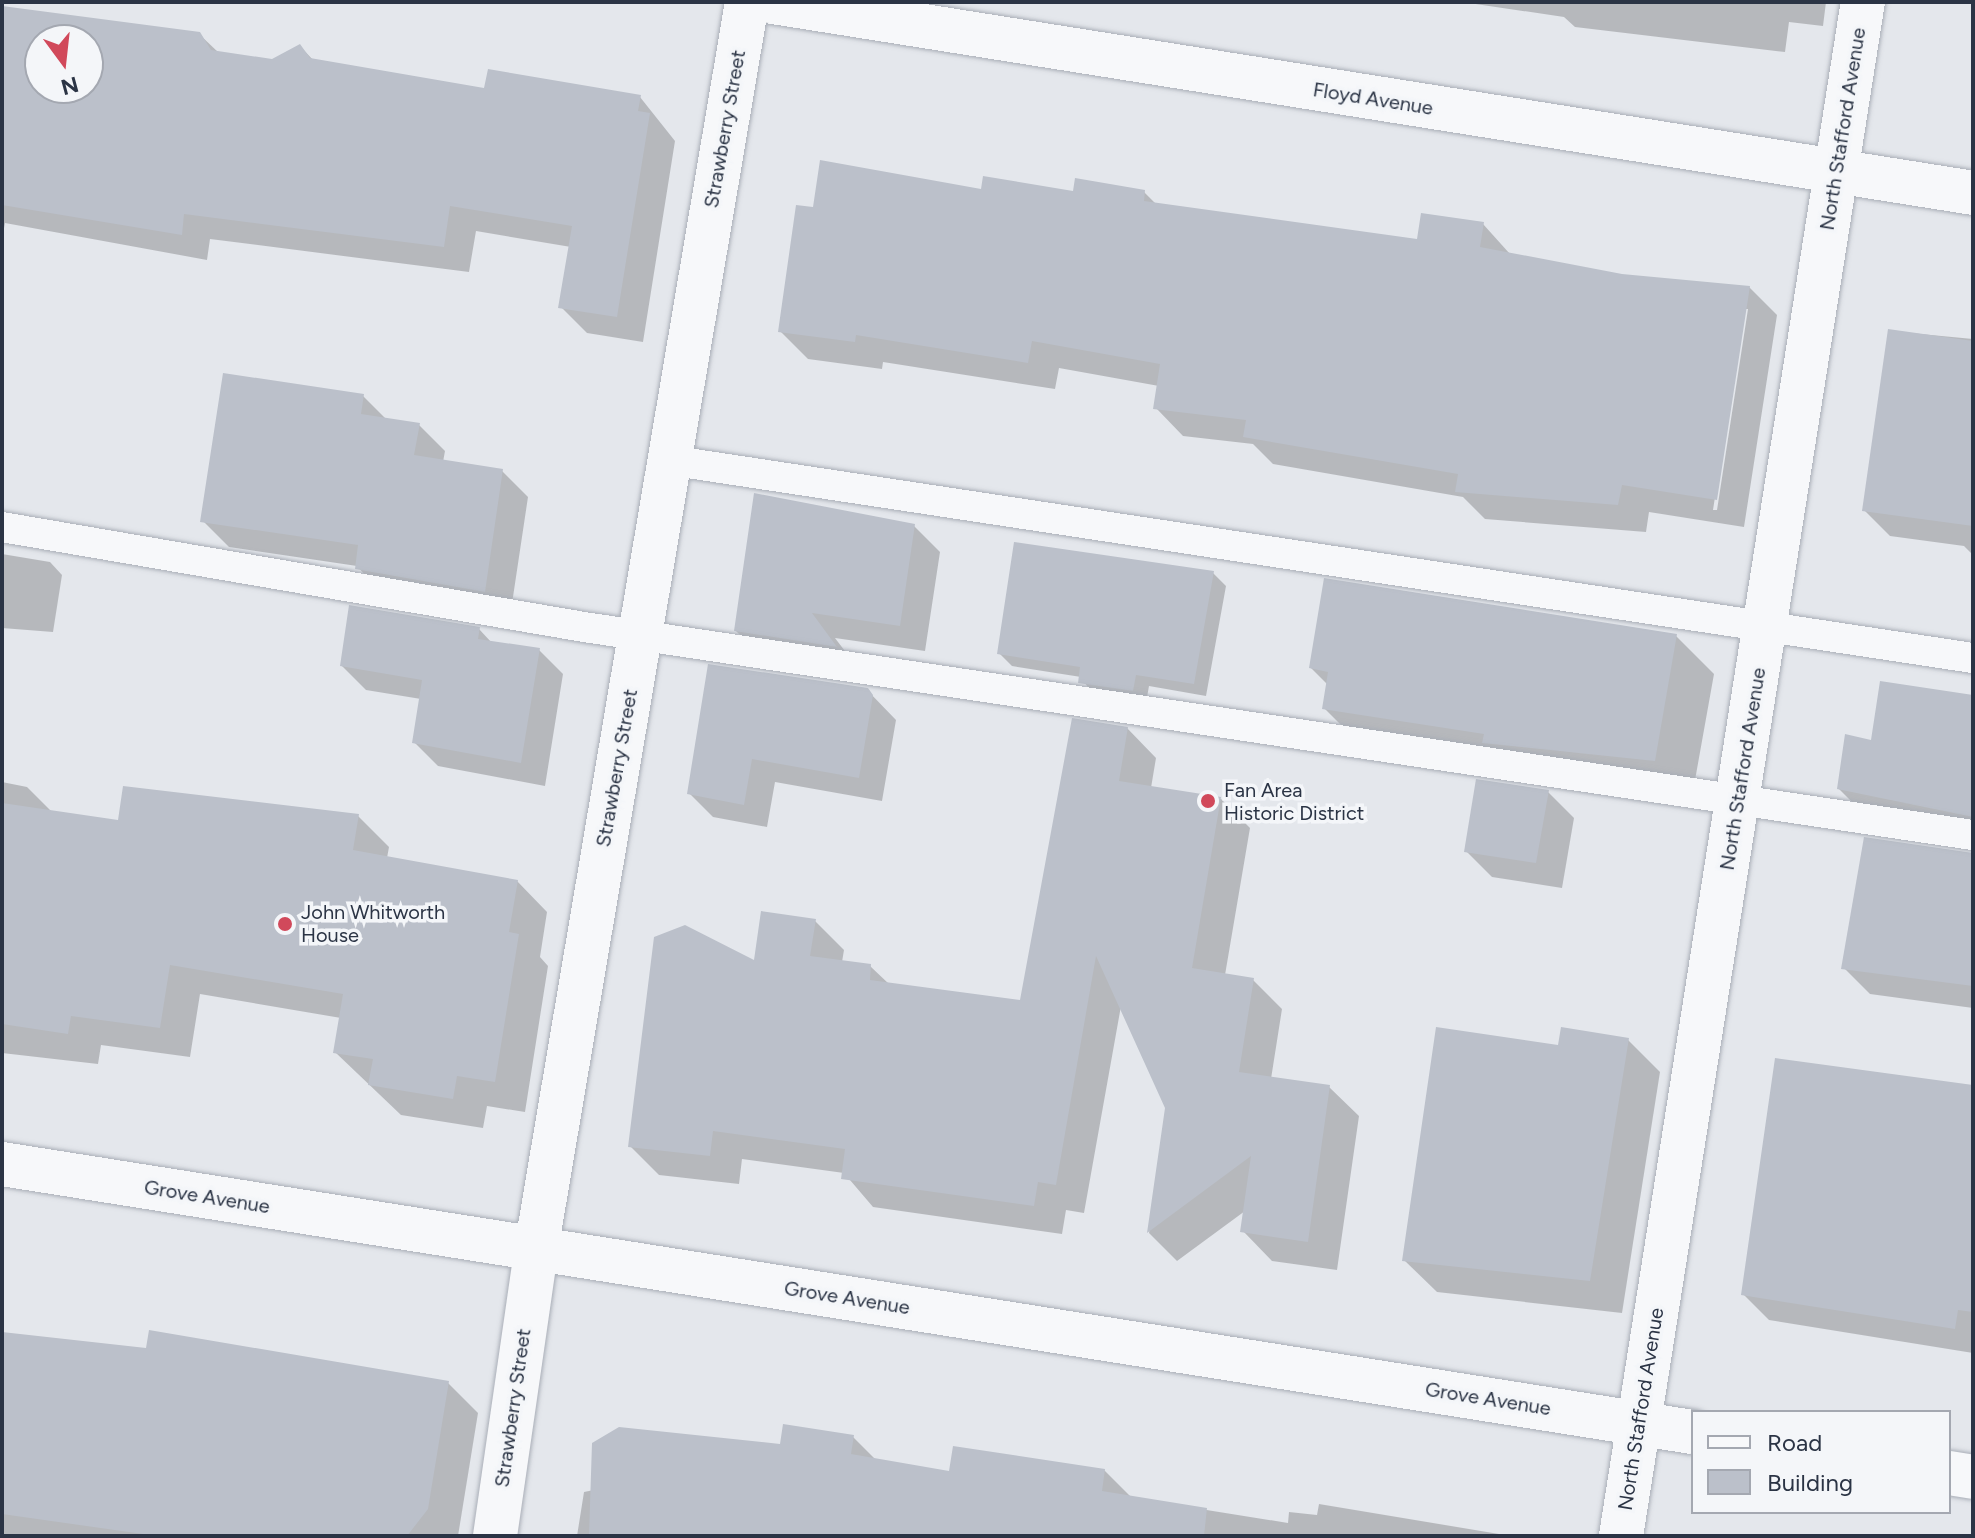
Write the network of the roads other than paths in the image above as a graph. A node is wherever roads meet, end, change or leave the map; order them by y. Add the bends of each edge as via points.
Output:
1 (747, 2) edge
2 (773, 2) edge
3 (1863, 2) edge
4 (1835, 172) junction
5 (1973, 193) edge
6 (668, 460) junction
7 (2, 527) edge
8 (1765, 627) junction
9 (640, 631) junction
10 (1973, 658) edge
11 (1739, 796) junction
12 (1973, 835) edge
13 (2, 1164) edge
14 (536, 1250) junction
15 (1639, 1423) junction
16 (1691, 1432) edge
17 (1951, 1473) edge
18 (1973, 1477) edge
19 (495, 1536) edge
20 (1621, 1536) edge

1 - 6 street, Strawberry Street
2 - 4 street, Floyd Avenue
3 - 4 street, North Stafford Avenue
4 - 5 street, Floyd Avenue
4 - 8 street, North Stafford Avenue
6 - 8 lane
6 - 9 street, Strawberry Street
7 - 9 lane
8 - 10 lane
8 - 11 street, North Stafford Avenue
9 - 11 lane
9 - 14 street, Strawberry Street
11 - 12 lane
11 - 15 street, North Stafford Avenue
13 - 14 street, Grove Avenue
14 - 15 street, Grove Avenue
14 - 19 street, Strawberry Street
15 - 16 street, Grove Avenue
15 - 20 street, North Stafford Avenue
17 - 18 street

